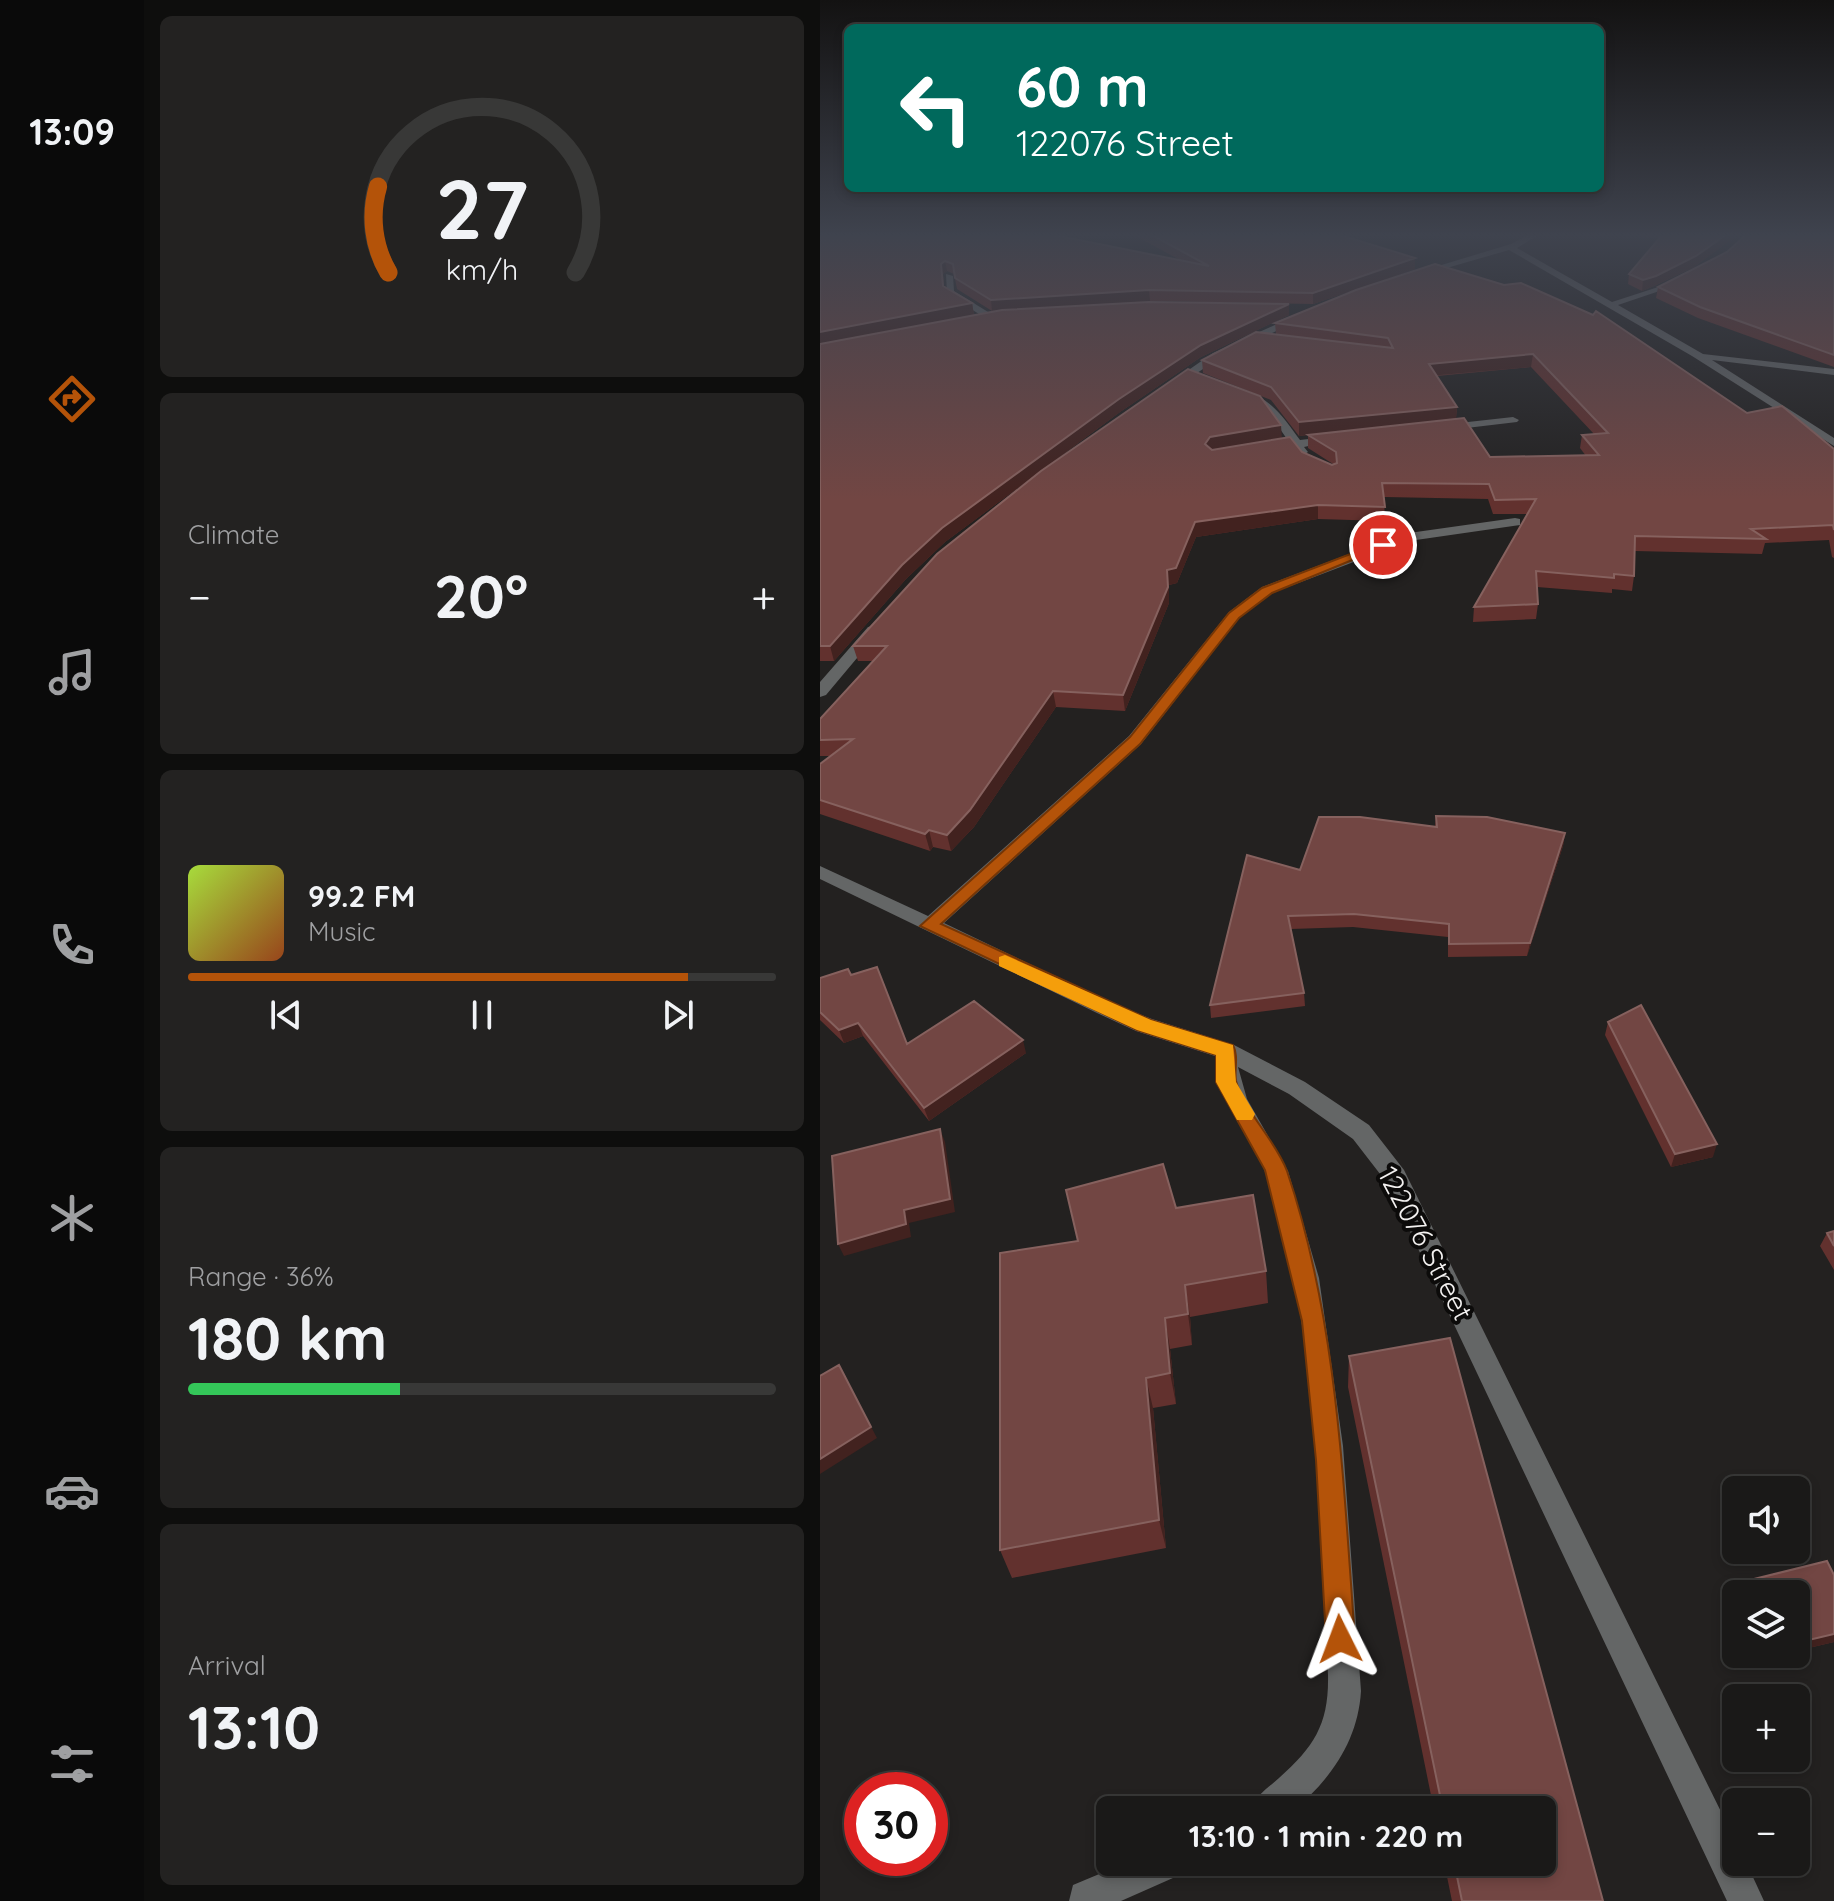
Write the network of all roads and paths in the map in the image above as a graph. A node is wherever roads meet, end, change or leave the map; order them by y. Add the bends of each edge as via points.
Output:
1 (1283, 323) edge
2 (1639, 323) edge
3 (1253, 338) junction
4 (1283, 342) edge
5 (1696, 354) junction
6 (1834, 372) edge
7 (1188, 374) junction
8 (1202, 379) edge
9 (1231, 390) edge
10 (1163, 391) edge
11 (1513, 420) dead end
12 (1420, 430) edge
13 (1342, 438) edge
14 (1296, 443) junction
15 (1834, 443) edge
16 (1255, 450) edge
17 (1313, 465) edge
18 (1515, 522) dead end
19 (886, 615) edge
20 (820, 692) edge
21 (820, 872) edge
22 (929, 926) junction
23 (1226, 1051) junction
24 (1283, 1796) edge
25 (1137, 1876) edge
26 (1086, 1898) dead end
27 (1746, 1901) edge

1 - 3 street
2 - 5 street
3 - 4 street
3 - 7 street
5 - 6 street
5 - 15 street
7 - 8 street
7 - 10 street
9 - 14 street via 1269,407
11 - 12 street
13 - 14 street
14 - 16 street
14 - 17 street
18 - 22 street via 1407,537 1267,590 1234,615 1135,740
19 - 20 street
21 - 22 street, 122076 Street
22 - 23 street, 122076 Street via 1144,1025
23 - 24 street via 1226,1082 1275,1169 1310,1297 1329,1460 1343,1698 1336,1733 1310,1772
23 - 27 street, 122076 Street via 1332,1109 1361,1132 1396,1177
25 - 26 street

